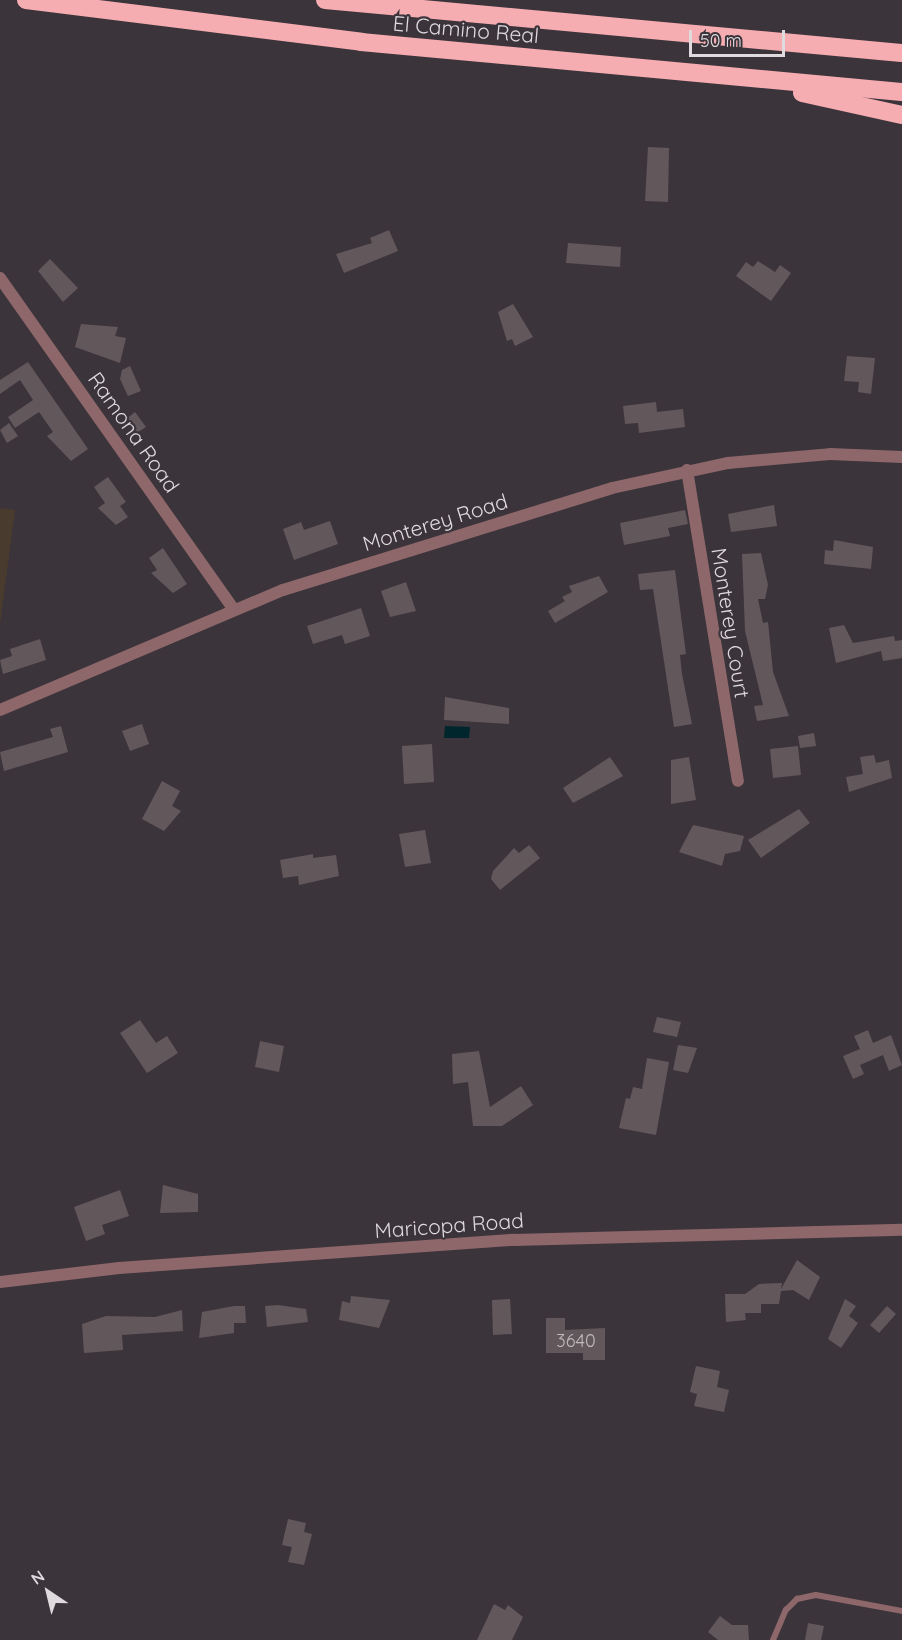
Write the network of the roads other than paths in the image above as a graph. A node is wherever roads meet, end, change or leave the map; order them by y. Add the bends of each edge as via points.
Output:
1 (26, 0) edge
2 (325, 0) edge
3 (902, 42) edge
4 (816, 45) junction
5 (902, 53) edge
6 (727, 76) junction
7 (902, 92) edge
8 (902, 115) edge
9 (0, 278) edge
10 (902, 457) edge
11 (687, 470) junction
12 (234, 610) junction
13 (0, 710) edge
14 (738, 781) dead end
15 (902, 1230) edge
16 (0, 1282) edge
17 (902, 1611) edge
18 (773, 1640) edge

1 - 6 highway, El Camino Real via 339,40
2 - 4 highway, El Camino Real
3 - 4 highway
4 - 5 highway, El Camino Real
6 - 7 highway, El Camino Real
6 - 8 highway
9 - 12 street, Ramona Road
10 - 11 street, Monterey Road via 830,454
11 - 12 street, Monterey Road via 612,488 334,573
11 - 14 street, Monterey Court
12 - 13 street, Monterey Road
15 - 16 street, Maricopa Road via 514,1240 119,1268
17 - 18 lane via 816,1595 798,1599 786,1610

